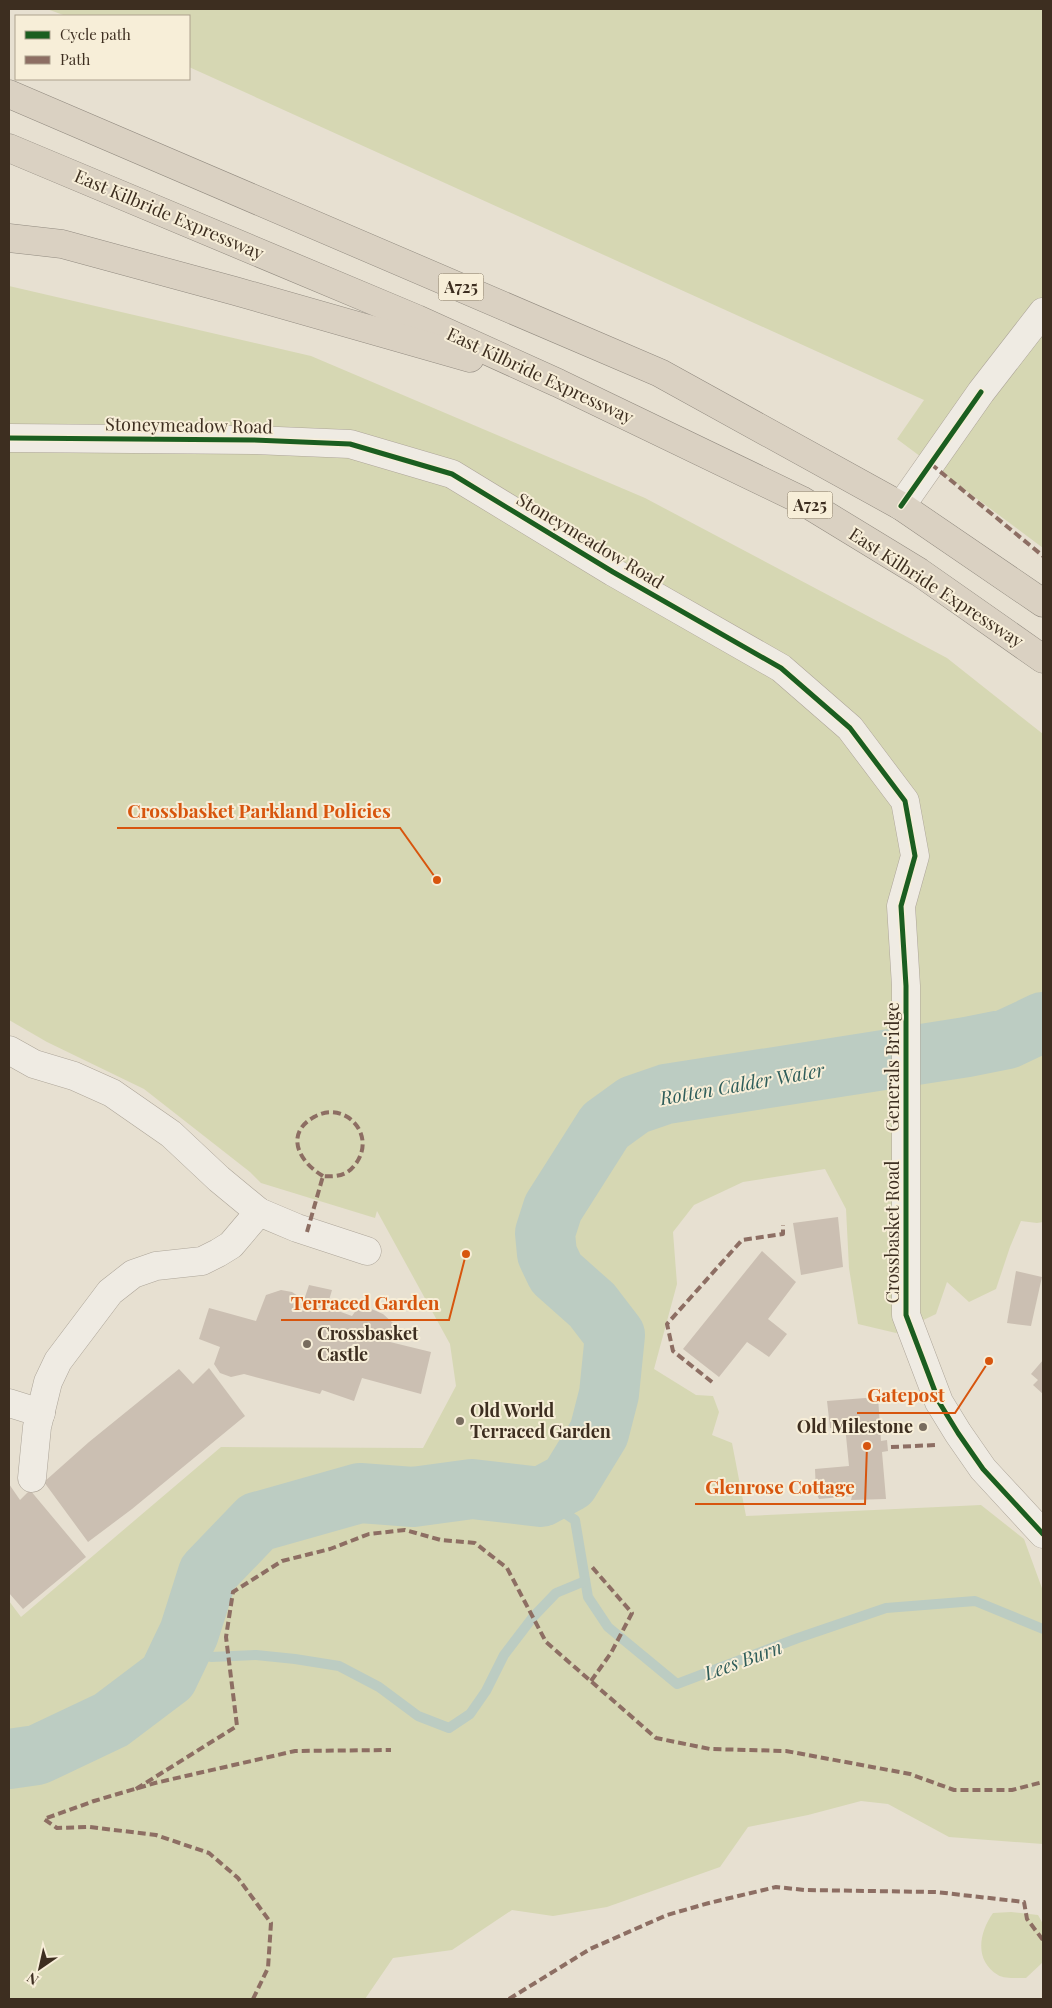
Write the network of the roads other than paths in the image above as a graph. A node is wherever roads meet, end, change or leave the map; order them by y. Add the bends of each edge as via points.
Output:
1 (9, 94) edge
2 (9, 148) edge
3 (9, 238) edge
4 (1043, 312) edge
5 (558, 383) junction
6 (9, 438) edge
7 (900, 506) junction
8 (1043, 603) edge
9 (1043, 659) edge
10 (906, 986) joint
11 (9, 1050) edge
12 (907, 1148) joint
13 (259, 1212) junction
14 (367, 1251) dead end
15 (9, 1403) edge
16 (41, 1413) junction
17 (32, 1478) dead end
18 (1043, 1534) edge

1 - 7 highway, A725 via 660,373
2 - 5 highway, East Kilbride Expressway / A725 via 417,319
3 - 5 highway via 62,244
4 - 7 street
5 - 9 highway, East Kilbride Expressway / A725 via 801,500 919,572
6 - 10 street, Stoneymeadow Road via 350,444 452,474 613,572 781,668 850,728 905,801 915,856 901,906
7 - 8 highway, A725
10 - 12 street, Generals Bridge
11 - 13 street via 34,1064 74,1076 112,1093 171,1134
12 - 18 street, Crossbasket Road via 906,1316 939,1402 983,1469
13 - 14 street
13 - 16 street via 230,1245 218,1253 202,1261 156,1266 133,1274 110,1292 58,1361 48,1382
15 - 16 street
16 - 17 street

